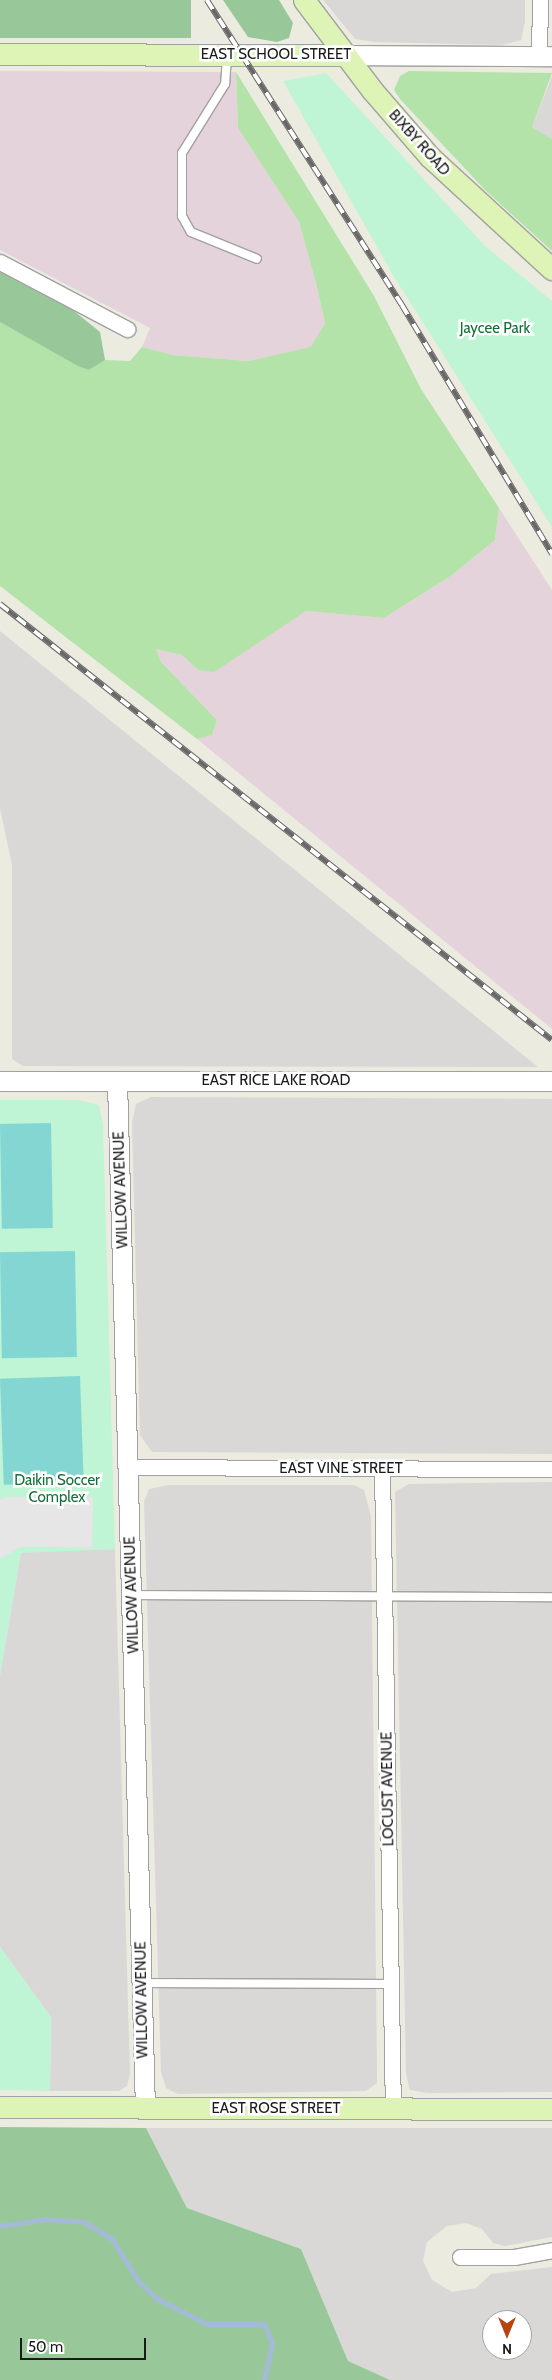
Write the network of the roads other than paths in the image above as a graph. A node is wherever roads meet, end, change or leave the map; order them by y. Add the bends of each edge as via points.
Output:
1 (304, 0) edge
2 (540, 0) edge
3 (0, 54) edge
4 (227, 54) junction
5 (344, 55) junction
6 (546, 56) edge
7 (257, 259) dead end
8 (0, 262) edge
9 (552, 269) edge
10 (127, 328) dead end
11 (0, 1081) edge
12 (118, 1081) junction
13 (552, 1081) edge
14 (129, 1467) junction
15 (382, 1469) junction
16 (552, 1469) edge
17 (132, 1596) junction
18 (384, 1597) junction
19 (552, 1597) edge
20 (142, 1983) junction
21 (391, 1984) junction
22 (0, 2108) edge
23 (145, 2108) junction
24 (394, 2108) junction
25 (552, 2109) edge
26 (552, 2250) edge
27 (460, 2256) dead end

1 - 5 main road, BIXBY ROAD
2 - 6 street
3 - 4 main road, EAST SCHOOL STREET
4 - 5 main road, EAST SCHOOL STREET
4 - 7 lane via 225,84 182,153 182,216 191,232
5 - 6 street, EAST SCHOOL STREET
5 - 9 main road, BIXBY ROAD via 430,157
8 - 10 street
11 - 12 street, EAST RICE LAKE ROAD
12 - 13 street, EAST RICE LAKE ROAD
12 - 14 street, WILLOW AVENUE
14 - 15 street, EAST VINE STREET
14 - 17 street, WILLOW AVENUE
15 - 16 street, EAST VINE STREET
15 - 18 street, LOCUST AVENUE
17 - 18 lane
17 - 20 street, WILLOW AVENUE
18 - 19 lane
18 - 21 street, LOCUST AVENUE
20 - 21 lane
20 - 23 street, WILLOW AVENUE
21 - 24 street, LOCUST AVENUE
22 - 23 main road, EAST ROSE STREET
23 - 24 main road, EAST ROSE STREET
24 - 25 main road, EAST ROSE STREET
26 - 27 street via 514,2256

